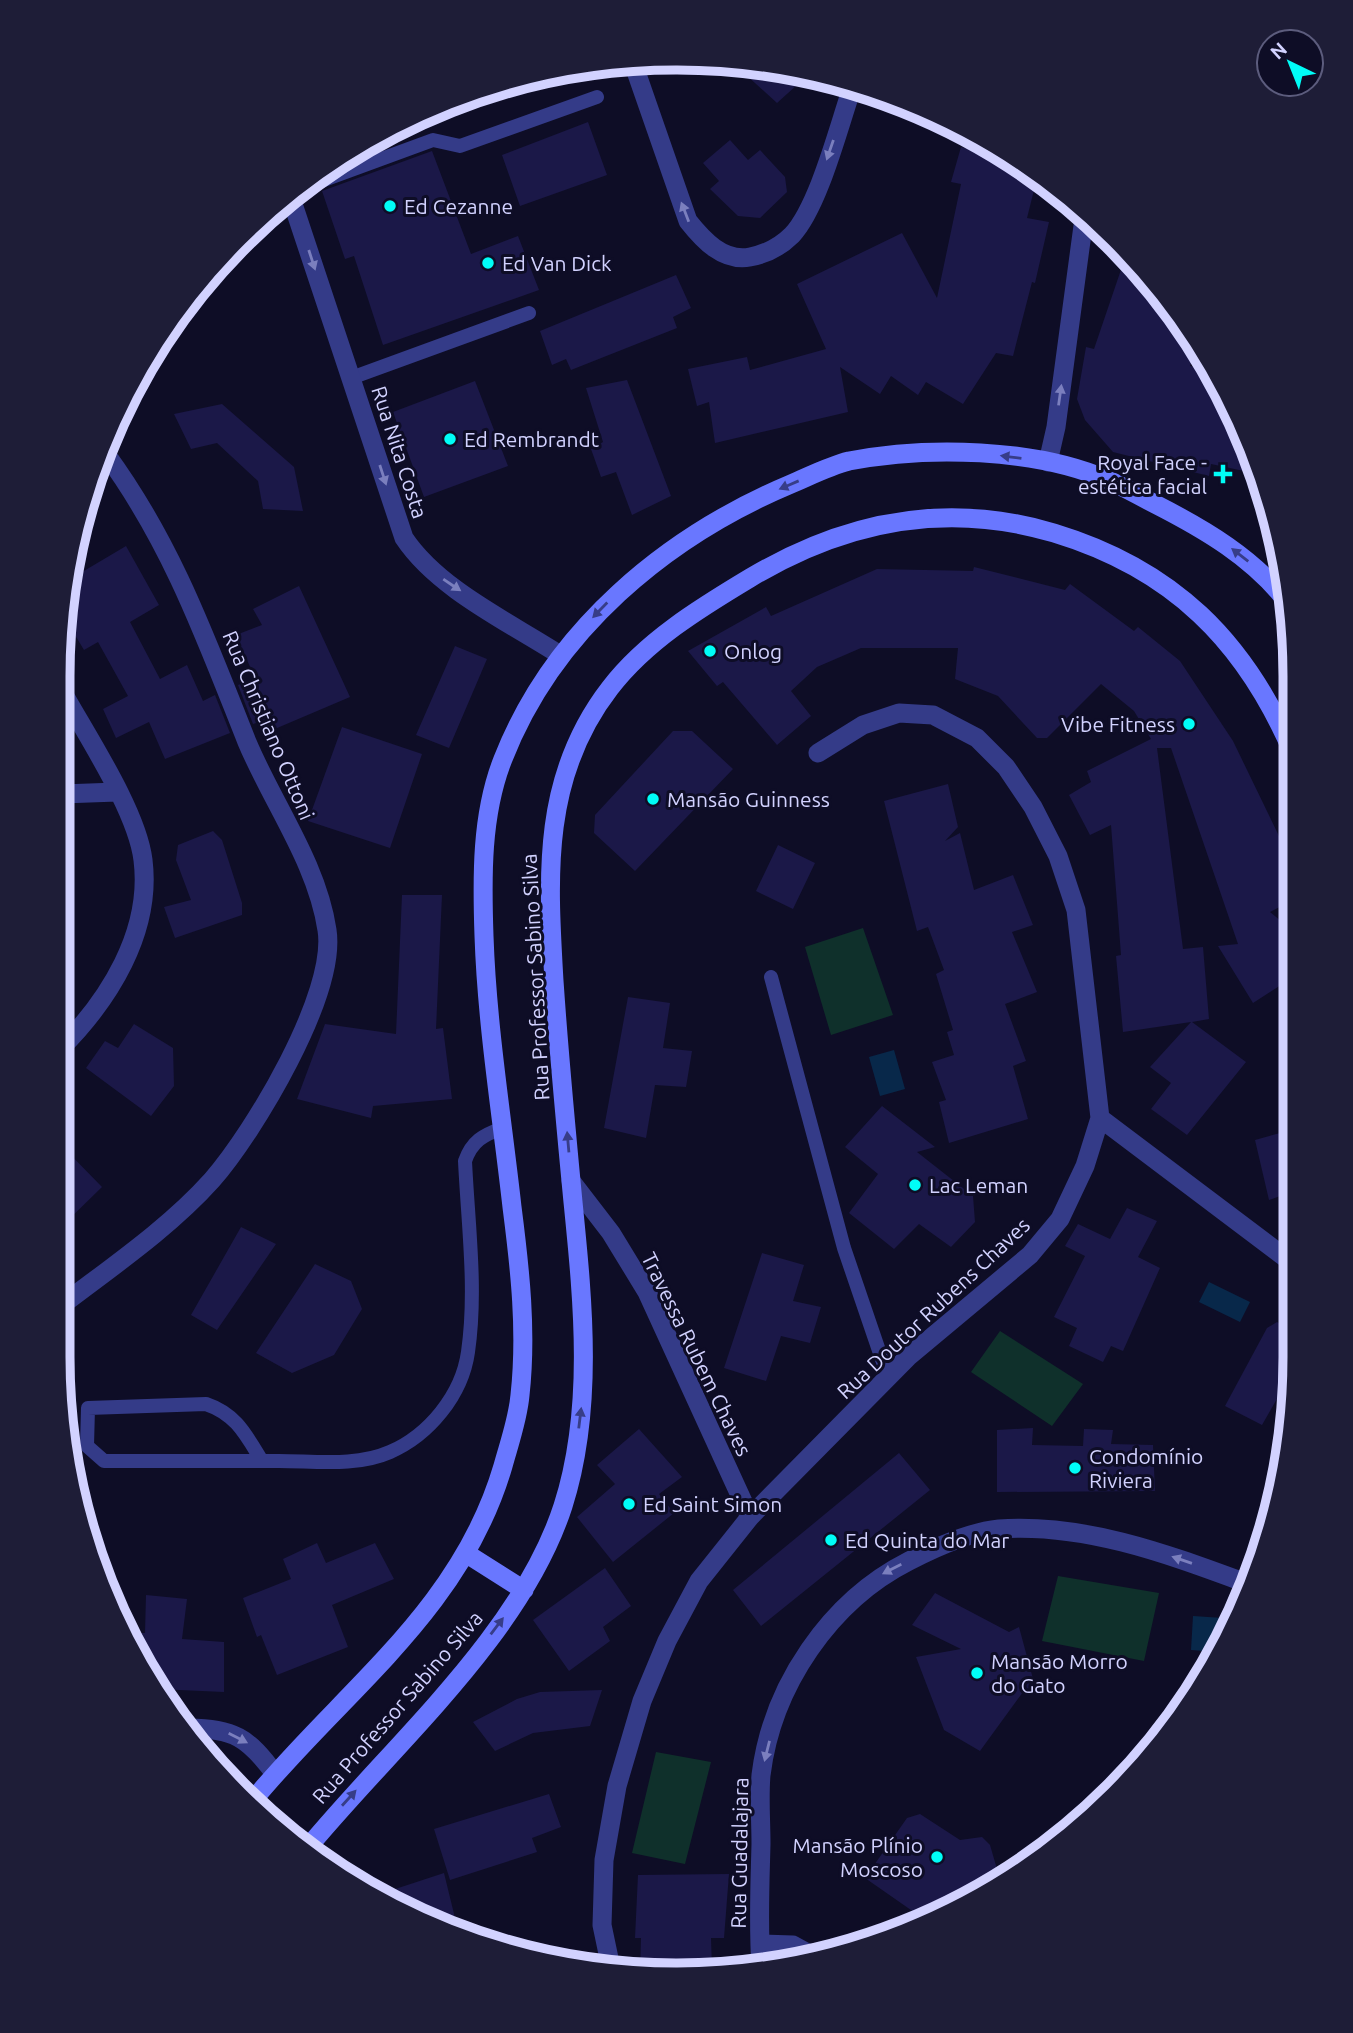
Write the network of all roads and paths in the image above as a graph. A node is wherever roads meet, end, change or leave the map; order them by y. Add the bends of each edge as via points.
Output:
1 (636, 71) edge
2 (849, 96) edge
3 (597, 97) dead end
4 (334, 176) edge
5 (294, 206) edge
6 (1083, 227) edge
7 (528, 313) dead end
8 (351, 378) junction
9 (110, 460) edge
10 (1048, 462) junction
11 (1277, 592) edge
12 (560, 655) junction
13 (70, 706) edge
14 (1283, 730) edge
15 (817, 753) dead end
16 (117, 792) junction
17 (70, 793) edge
18 (772, 977) dead end
19 (70, 1038) edge
20 (1100, 1118) junction
21 (503, 1128) junction
22 (571, 1181) junction
23 (1283, 1256) edge
24 (70, 1299) edge
25 (888, 1377) junction
26 (262, 1461) junction
27 (750, 1517) junction
28 (467, 1554) junction
29 (1240, 1581) edge
30 (524, 1590) junction
31 (197, 1728) edge
32 (275, 1774) junction
33 (258, 1794) edge
34 (313, 1842) edge
35 (760, 1944) junction
36 (801, 1950) edge
37 (761, 1957) edge
38 (609, 1959) edge

2 -> 1 street via 806,213 792,235 768,253 744,258 722,253 702,240 688,221
3 - 4 lane via 460,146 433,140
5 -> 8 street, Rua Nita Costa
10 -> 6 street
7 - 8 lane
8 -> 12 street, Rua Nita Costa via 404,538 419,560
9 - 24 street, Rua Christiano Ottoni via 134,492 191,599 261,777 320,891 328,934 323,977 299,1041 262,1109 212,1180
11 -> 10 main road, Rua Professor Sabino Silva via 1240,554 1183,518 1104,478
10 -> 12 main road, Rua Professor Sabino Silva via 978,453 905,453 843,462 769,493 716,522 604,605
12 - 21 main road, Rua Professor Sabino Silva via 527,706 500,764 486,829 485,975
13 - 16 street
22 -> 14 main road, Rua Professor Sabino Silva via 548,879 561,791 588,722 610,688 672,629 758,573 842,535 938,516 1025,526 1077,540 1121,558 1209,620 1253,674
15 - 20 street, Rua Doutor Rubens Chaves via 863,725 899,713 933,715 977,738 1006,767 1058,856 1076,909
16 - 17 street
16 - 19 street via 143,859 144,905 122,965 99,1006
18 - 25 lane via 844,1248
20 - 23 street
20 - 25 street, Rua Doutor Rubens Chaves via 1085,1166 1060,1219 1030,1255 943,1325
21 - 26 lane via 470,1147 466,1161 471,1302 468,1354 458,1385 442,1412 389,1452 355,1461
21 - 28 main road, Rua Professor Sabino Silva via 521,1278 520,1401 501,1473
22 - 27 street, Travessa Rubem Chaves via 611,1233 647,1292
30 -> 22 main road, Rua Professor Sabino Silva via 544,1557 564,1503 582,1416 580,1278
25 - 27 street, Rua Doutor Rubens Chaves
26 - 26 lane via 104,1461 87,1446 88,1408 206,1404 238,1422
27 - 38 street, Rua Doutor Rubens Chaves via 699,1581 642,1701 617,1786 604,1860 602,1925
28 - 30 main road
28 - 32 main road, Rua Professor Sabino Silva via 405,1639
29 -> 35 street, Rua Guadalajara via 1117,1541 1059,1530 997,1529 938,1546 881,1575 832,1618 799,1665 775,1718 761,1774
34 -> 30 main road, Rua Professor Sabino Silva via 469,1664
31 -> 32 street via 216,1728 239,1736 255,1747
32 - 33 main road, Rua Professor Sabino Silva
35 - 36 street
35 - 37 street, Rua Guadalajara

